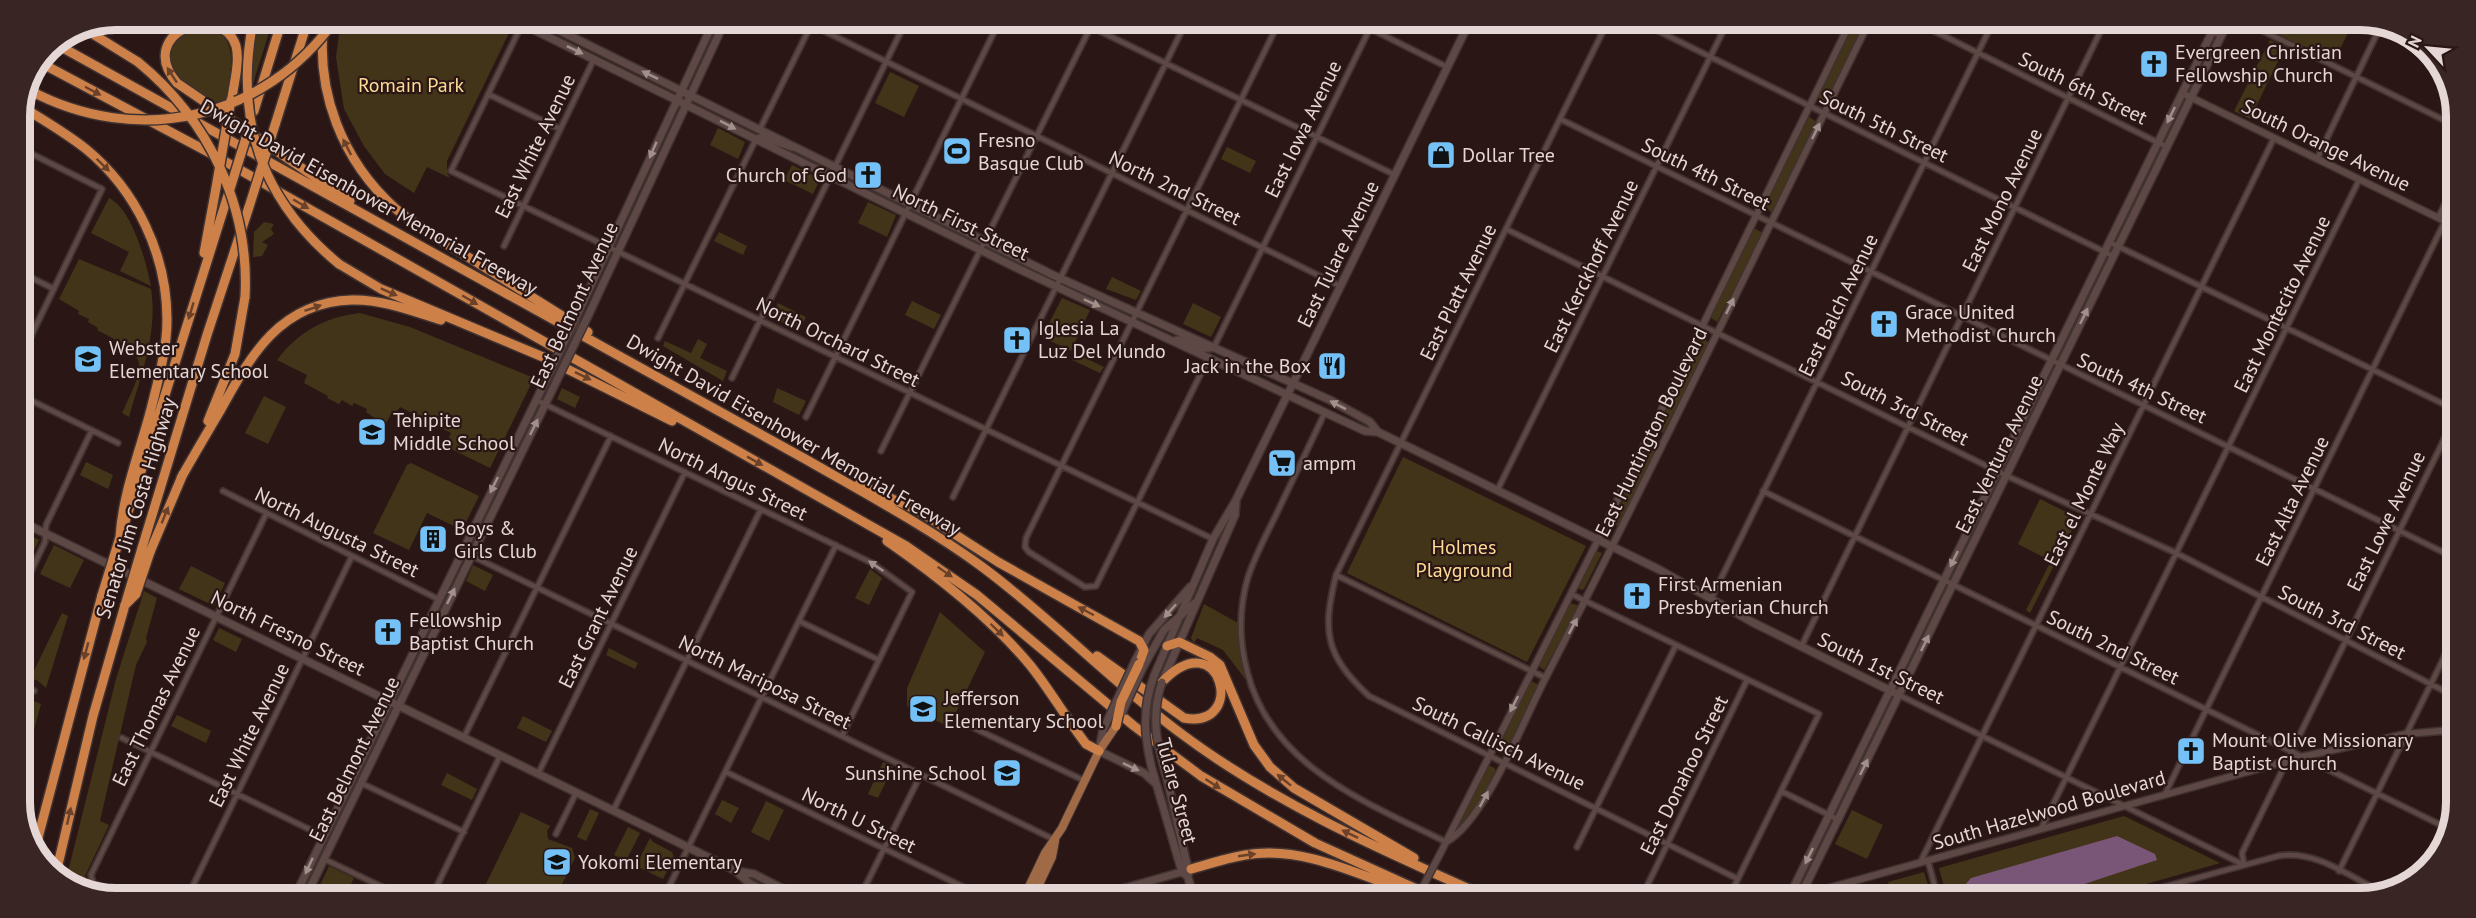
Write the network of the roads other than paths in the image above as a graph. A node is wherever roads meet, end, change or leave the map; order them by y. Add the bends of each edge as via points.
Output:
1 (178, 30) edge
2 (224, 30) edge
3 (252, 30) edge
4 (279, 30) edge
5 (305, 30) edge
6 (324, 30) edge
7 (327, 30) edge
8 (519, 30) edge
9 (538, 30) edge
10 (558, 30) edge
11 (710, 30) edge
12 (721, 30) edge
13 (809, 30) edge
14 (825, 30) edge
15 (902, 30) edge
16 (995, 30) edge
17 (1088, 30) edge
18 (1102, 30) edge
19 (1182, 30) edge
20 (1275, 30) edge
21 (1369, 30) edge
22 (1372, 30) edge
23 (1466, 30) edge
24 (1604, 30) edge
25 (1656, 30) edge
26 (1724, 30) edge
27 (1847, 30) edge
28 (1865, 30) edge
29 (1932, 30) edge
30 (1989, 30) edge
31 (2101, 30) edge
32 (2213, 30) edge
33 (2216, 30) edge
34 (2224, 30) edge
35 (2261, 30) edge
36 (2378, 33) edge
37 (93, 34) edge
38 (2221, 36) junction
39 (63, 48) edge
40 (1977, 53) junction
41 (1710, 57) junction
42 (594, 59) junction
43 (886, 62) junction
44 (1166, 64) junction
45 (46, 66) edge
46 (1447, 67) junction
47 (2357, 77) junction
48 (680, 90) junction
49 (34, 92) edge
50 (2182, 93) junction
51 (488, 94) junction
52 (690, 94) junction
53 (2191, 97) junction
54 (2068, 98) junction
55 (676, 99) junction
56 (961, 99) junction
57 (1240, 99) junction
58 (685, 104) junction
59 (1810, 105) junction
60 (30, 112) edge
61 (1824, 113) junction
62 (228, 118) edge
63 (228, 118) edge
64 (228, 118) edge
65 (228, 118) edge
66 (1560, 119) junction
67 (2446, 121) edge
68 (560, 129) junction
69 (760, 129) junction
70 (1036, 136) junction
71 (1316, 136) junction
72 (2274, 138) junction
73 (756, 139) junction
74 (2158, 142) junction
75 (2167, 147) junction
76 (798, 148) junction
77 (30, 153) edge
78 (2317, 159) junction
79 (1924, 162) junction
80 (835, 166) junction
81 (1656, 166) junction
82 (1112, 174) junction
83 (1395, 175) junction
84 (830, 176) junction
85 (2360, 180) junction
86 (2446, 202) edge
87 (910, 204) junction
88 (523, 206) junction
89 (2015, 208) junction
90 (1187, 211) junction
91 (906, 213) junction
92 (1757, 215) junction
93 (2438, 218) junction
94 (2445, 221) joint
95 (1771, 222) junction
96 (1506, 229) junction
97 (391, 230) junction
98 (985, 241) junction
99 (2109, 242) junction
100 (504, 246) dead end
101 (2118, 246) junction
102 (1262, 247) junction
103 (609, 248) junction
104 (981, 250) junction
105 (619, 252) junction
106 (2104, 252) junction
107 (2113, 256) junction
108 (1870, 272) junction
109 (30, 277) edge
110 (1603, 277) junction
111 (1061, 278) junction
112 (685, 284) junction
113 (1340, 286) junction
114 (2202, 286) junction
115 (1057, 287) junction
116 (54, 289) junction
117 (197, 292) junction
118 (1138, 313) junction
119 (1962, 317) junction
120 (760, 321) junction
121 (1134, 321) junction
122 (1703, 325) junction
123 (2287, 328) junction
124 (1718, 332) junction
125 (491, 336) junction
126 (30, 338) edge
127 (658, 338) dead end
128 (1175, 341) junction
129 (1214, 347) junction
130 (835, 357) junction
131 (1209, 357) junction
132 (2051, 361) junction
133 (2060, 366) junction
134 (2373, 370) junction
135 (732, 378) dead end
136 (1817, 381) junction
137 (1293, 383) junction
138 (679, 389) junction
139 (911, 393) junction
140 (1288, 394) junction
141 (30, 400) edge
142 (536, 400) junction
143 (545, 405) junction
144 (2144, 405) junction
145 (2446, 405) edge
146 (1325, 412) junction
147 (806, 417) dead end
148 (1908, 427) junction
149 (92, 430) junction
150 (987, 430) junction
151 (1651, 431) junction
152 (1378, 432) junction
153 (2446, 435) edge
154 (611, 436) junction
155 (1665, 439) junction
156 (118, 443) dead end
157 (723, 443) junction
158 (1402, 444) junction
159 (2229, 446) junction
160 (880, 451) dead end
161 (807, 460) junction
162 (1062, 466) junction
163 (1997, 471) junction
164 (685, 472) junction
165 (2007, 476) junction
166 (181, 478) junction
167 (786, 478) junction
168 (223, 491) dead end
169 (1497, 491) junction
170 (1763, 491) junction
171 (2314, 491) junction
172 (953, 497) dead end
173 (1236, 500) junction
174 (1138, 503) junction
175 (761, 509) junction
176 (1229, 509) junction
177 (266, 514) junction
178 (2090, 514) junction
179 (30, 526) edge
180 (2398, 529) junction
181 (45, 533) junction
182 (120, 537) junction
183 (1855, 537) junction
184 (1214, 539) junction
185 (1598, 540) junction
186 (1223, 541) junction
187 (836, 545) junction
188 (1613, 548) junction
189 (146, 550) junction
190 (462, 551) junction
191 (2176, 553) junction
192 (2446, 553) edge
193 (471, 555) junction
194 (352, 556) junction
195 (30, 573) edge
196 (1209, 575) junction
197 (1336, 575) junction
198 (1196, 578) junction
199 (1943, 580) junction
200 (1952, 585) junction
201 (537, 587) junction
202 (1570, 594) junction
203 (438, 598) junction
204 (2261, 598) junction
205 (1199, 599) junction
206 (1711, 599) junction
207 (1586, 601) junction
208 (1181, 615) junction
209 (216, 616) junction
210 (1045, 617) junction
211 (799, 621) junction
212 (612, 624) junction
213 (2036, 626) junction
214 (2344, 640) junction
215 (1179, 642) junction
216 (1142, 644) junction
217 (1676, 645) junction
218 (1167, 646) junction
219 (1801, 647) junction
220 (2446, 653) edge
221 (303, 658) junction
222 (687, 660) junction
223 (879, 660) junction
224 (1139, 664) junction
225 (2120, 668) junction
226 (1530, 671) junction
227 (1546, 678) junction
228 (1160, 679) junction
229 (1747, 680) junction
230 (2431, 684) junction
231 (30, 690) edge
232 (34, 691) dead end
233 (1890, 691) junction
234 (2446, 691) edge
235 (1899, 695) junction
236 (762, 697) junction
237 (389, 700) junction
238 (398, 705) junction
239 (2207, 709) junction
240 (1116, 726) joint
241 (974, 728) dead end
242 (2446, 731) edge
243 (2406, 734) junction
244 (842, 736) junction
245 (1982, 736) junction
246 (464, 737) junction
247 (122, 738) dead end
248 (1099, 751) junction
249 (150, 752) junction
250 (2291, 752) junction
251 (500, 756) junction
252 (1488, 756) junction
253 (2301, 757) junction
254 (2287, 761) junction
255 (1503, 763) junction
256 (726, 772) junction
257 (538, 774) junction
258 (921, 774) junction
259 (2067, 777) junction
260 (1084, 781) junction
261 (361, 782) junction
262 (1158, 788) junction
263 (1781, 791) junction
264 (576, 792) junction
265 (237, 794) junction
266 (2165, 794) junction
267 (2378, 794) junction
268 (2125, 806) junction
269 (1596, 807) junction
270 (613, 811) junction
271 (1829, 815) junction
272 (1839, 820) junction
273 (2442, 826) edge
274 (2041, 829) junction
275 (464, 832) junction
276 (556, 834) dead end
277 (323, 837) junction
278 (38, 838) edge
279 (1055, 840) junction
280 (1446, 842) junction
281 (1668, 843) junction
282 (1577, 847) dead end
283 (688, 848) junction
284 (883, 849) junction
285 (324, 859) junction
286 (1928, 861) junction
287 (1041, 862) junction
288 (1920, 863) junction
289 (2244, 865) junction
290 (58, 866) edge
291 (736, 871) junction
292 (2339, 871) junction
293 (1187, 873) junction
294 (1738, 879) junction
295 (1648, 884) dead end
296 (1460, 885) junction
297 (103, 887) edge
298 (2372, 887) edge
299 (192, 888) edge
300 (299, 888) edge
301 (310, 888) edge
302 (384, 888) edge
303 (436, 888) edge
304 (668, 888) edge
305 (759, 888) edge
306 (781, 888) edge
307 (864, 888) edge
308 (965, 888) edge
309 (1029, 888) edge
310 (1034, 888) edge
311 (1036, 888) edge
312 (1128, 888) edge
313 (1191, 888) edge
314 (1397, 888) edge
315 (1414, 888) edge
316 (1423, 888) edge
317 (1466, 888) edge
318 (1734, 888) edge
319 (1793, 888) edge
320 (1804, 888) edge
321 (1831, 888) edge
322 (1935, 888) edge
323 (2160, 888) edge

63 -> 1 highway, bridge via 177,83 167,68 165,55
2 -> 64 highway, bridge via 237,56
3 -> 125 highway, bridge via 247,96 251,129 261,160 292,217 339,264 381,289
4 - 117 highway, Senator Jim Costa Highway, bridge
5 - 189 highway, Senator Jim Costa Highway, bridge via 207,335
138 -> 6 highway via 413,222 384,198 357,166 335,123 324,75
7 - 49 highway, bridge via 274,80 235,102 203,113 150,121 108,118 68,108
8 - 51 street
9 -> 42 main road, North First Street
48 -> 10 main road, North First Street
11 - 48 main road, East Belmont Avenue
12 - 52 main road, East Belmont Avenue
13 - 69 street
14 - 43 street, North 2nd Street
15 - 43 street
16 - 56 street
17 - 70 street
18 - 44 street
19 - 44 street
20 - 57 street
21 - 71 street, East Iowa Avenue
22 - 46 street
23 - 46 main road, East Tulare Avenue
24 - 66 street, East Platt Avenue
25 - 41 street, South 5th Street
26 - 41 street, East Kerckhoff Avenue
27 - 59 street, East Huntington Boulevard
28 - 61 street, East Huntington Boulevard
29 - 40 street, South 6th Street
30 - 40 street, East Balch Avenue
31 - 54 street, East Mono Avenue
32 - 50 main road, East Ventura Avenue
33 - 38 street
34 - 38 main road, East Ventura Avenue
35 - 47 street
36 - 47 street
37 - 166 highway, bridge via 138,62 180,103 202,132 219,164 240,230 245,297 232,364
38 - 53 main road, East Ventura Avenue
39 - 97 highway, Dwight David Eisenhower Memorial Freeway
40 - 54 street, South 6th Street
40 - 79 street, East Balch Avenue
41 - 59 street, South 5th Street
41 - 81 street, East Kerckhoff Avenue
42 - 55 main road, North First Street
42 - 68 street, East White Avenue
43 - 56 street, North 2nd Street
43 - 80 street
44 - 57 street
44 - 82 street
45 -> 157 highway, Dwight David Eisenhower Memorial Freeway via 210,153
46 - 83 main road, East Tulare Avenue
47 - 67 street
47 - 78 street
48 - 52 main road, North First Street
48 - 55 main road, East Belmont Avenue
50 - 53 street, South Orange Avenue
50 -> 74 main road, East Ventura Avenue
51 - 68 street
51 - 88 street, North Orchard Street via 451,171
52 - 58 main road, East Belmont Avenue
52 - 69 main road, North First Street
53 - 72 street, South Orange Avenue
53 - 75 main road, East Ventura Avenue
54 - 74 street, South 6th Street
54 - 89 street, East Mono Avenue
55 - 58 main road, North First Street
55 -> 103 main road, East Belmont Avenue
56 - 70 street, North 2nd Street
56 - 87 street
57 - 71 street
57 - 90 street
58 -> 73 main road, North First Street
58 - 105 main road, East Belmont Avenue
59 - 61 street, South 5th Street
59 - 92 street, East Huntington Boulevard
60 -> 182 highway via 85,148 111,172 146,225 161,268 167,321 163,357 122,509
61 - 79 street, South 5th Street
95 -> 61 street, East Huntington Boulevard
97 -> 62 highway, bridge
65 -> 117 highway, bridge
66 - 81 street, South 4th Street
66 - 96 street, East Platt Avenue
68 - 88 street, East White Avenue
69 - 76 main road, North First Street
70 - 82 street, North 2nd Street
70 - 98 street
71 - 83 street
71 - 102 street, East Iowa Avenue
72 - 78 street, South Orange Avenue
72 - 114 street, East el Monte Way
73 - 76 main road via 763,137
73 - 84 main road, North First Street
73 - 112 street
74 - 75 street, South 6th Street
74 - 99 main road, East Ventura Avenue
75 - 101 main road, East Ventura Avenue
76 - 80 main road, North First Street
77 - 116 street via 102,189
78 - 85 street, South Orange Avenue
79 - 89 street, South 5th Street
79 - 108 street, East Balch Avenue
80 - 84 street
80 - 87 main road, North First Street
81 - 92 street, South 4th Street
81 - 110 street, East Kerckhoff Avenue
82 - 90 street, North 2nd Street
82 - 111 street
83 - 113 main road, East Tulare Avenue
84 - 91 main road, North First Street
84 - 120 street
85 - 93 street, South Orange Avenue
85 - 123 street, East Montecito Avenue
86 - 93 street
87 - 91 street
87 - 98 main road, North First Street
88 - 100 street, East White Avenue
88 - 103 street, North Orchard Street
89 - 106 street, South 5th Street
89 - 119 street, East Mono Avenue
90 - 102 street, North 2nd Street
90 - 118 street
91 - 104 main road, North First Street
91 - 130 street
92 - 95 street, South 4th Street
92 - 122 street, East Huntington Boulevard
93 - 94 street, South Orange Avenue
94 - 134 street, East Alta Avenue
95 - 108 street, South 4th Street
124 -> 95 street, East Huntington Boulevard
96 - 110 street, South 3rd Street
96 - 158 street, East Platt Avenue
97 - 138 highway, Dwight David Eisenhower Memorial Freeway
98 - 104 street
98 - 111 main road, North First Street
99 - 101 street
99 - 106 main road, East Ventura Avenue
101 - 107 main road, East Ventura Avenue
101 - 114 street
102 - 113 street, North 2nd Street
102 - 129 street, East Iowa Avenue
103 - 105 street, North Orchard Street
103 - 142 main road, East Belmont Avenue, bridge
104 - 115 main road, North First Street
104 - 139 street
105 - 112 street, North Orchard Street
105 - 143 main road, East Belmont Avenue, bridge
106 - 107 street, South 5th Street
106 - 132 main road, East Ventura Avenue
133 -> 107 main road, East Ventura Avenue
108 - 119 street, South 4th Street
108 - 136 street, East Balch Avenue
109 - 116 street
110 - 122 street, South 3rd Street
110 - 169 street, East Kerckhoff Avenue
111 - 115 street
111 - 118 main road, North First Street
112 - 120 street, North Orchard Street
112 - 127 street
113 - 137 main road, East Tulare Avenue
114 - 123 street
114 - 144 street, East el Monte Way
115 -> 121 main road, North First Street
115 - 150 street
116 - 126 street
117 -> 182 highway, Senator Jim Costa Highway
118 - 121 street
118 - 129 main road, North First Street
119 - 132 street, South 4th Street
119 - 148 street, East Mono Avenue
120 - 130 street, North Orchard Street
120 - 135 street
121 - 128 main road, North First Street
121 - 162 street
122 - 124 street, South 3rd Street
122 - 151 street, East Huntington Boulevard
123 - 134 street
123 - 159 street, East Montecito Avenue
124 - 136 street, South 3rd Street
124 - 155 street, East Huntington Boulevard
125 -> 157 highway
166 -> 125 highway via 255,350 282,325 304,312 341,301 375,302
128 - 129 main road via 1184,340 1207,349
128 - 131 main road, North First Street
129 - 137 main road, South 1st Street
130 - 139 street, North Orchard Street
130 - 147 street
131 - 140 main road, North First Street
131 - 174 street
132 - 133 street, South 4th Street
132 - 163 main road, East Ventura Avenue
133 - 144 street, South 4th Street
133 - 165 main road, East Ventura Avenue
134 - 145 street
134 - 171 street, East Alta Avenue
136 - 148 street, South 3rd Street
136 - 170 street, East Balch Avenue
137 - 140 main road, East Tulare Avenue
152 -> 137 main road, South 1st Street via 1370,422
138 - 161 highway, Dwight David Eisenhower Memorial Freeway
139 - 150 street, North Orchard Street
139 - 160 street
140 - 146 main road, South 1st Street
140 - 173 main road, East Tulare Avenue
141 - 149 street
142 - 143 street, North Angus Street
142 -> 190 main road, East Belmont Avenue
143 - 154 street, North Angus Street
193 -> 143 main road, East Belmont Avenue
144 - 159 street, South 4th Street
144 - 178 street, East el Monte Way
146 - 152 main road, South 1st Street
146 - 280 street via 1249,576 1241,626 1248,676 1270,725 1304,762 1345,790
148 - 163 street, South 3rd Street
148 - 183 street, East Mono Avenue
149 - 156 street
149 - 181 street
150 - 162 street, North Orchard Street
150 - 172 street
151 - 155 street
151 - 185 street, East Huntington Boulevard
152 - 158 main road, South 1st Street
153 - 180 street, East Lowe Avenue
154 - 164 street, North Angus Street
154 - 201 street
155 - 188 street, East Huntington Boulevard
157 -> 167 highway, Dwight David Eisenhower Memorial Freeway
158 - 169 main road, South 1st Street
158 - 197 street, East Platt Avenue
159 - 171 street, South 4th Street
159 - 191 street, East Montecito Avenue
161 - 210 highway, Dwight David Eisenhower Memorial Freeway via 923,527
216 -> 161 highway via 998,562 917,510
162 - 174 street, North Orchard Street
162 - 174 street via 1025,547 1085,587 1099,583
163 - 165 street, South 3rd Street
163 -> 199 main road, East Ventura Avenue
164 - 175 street, North Angus Street
164 - 212 street, East Grant Avenue
165 - 178 street, South 3rd Street
165 - 200 main road, East Ventura Avenue
189 -> 166 highway
167 -> 248 highway via 896,547 977,612 1018,652 1086,744
167 -> 315 highway, Dwight David Eisenhower Memorial Freeway via 944,571 1142,732 1231,795 1324,848
168 - 177 street, North Augusta Street
169 - 185 main road, South 1st Street
170 - 183 street, South 2nd Street
170 - 206 street, East Balch Avenue
171 - 180 street, South 4th Street
171 - 204 street, East Alta Avenue
173 - 176 main road, East Tulare Avenue
173 - 186 main road, East Tulare Avenue
174 - 184 street, North Orchard Street
175 - 187 street, North Angus Street
175 - 222 street
176 - 184 main road, East Tulare Avenue
176 - 186 main road
177 - 194 street, North Augusta Street
177 - 209 street, East Thomas Avenue
178 - 191 street, South 3rd Street
178 - 213 street, East el Monte Way
179 - 181 main road, North Fresno Street
180 - 192 street, South 4th Street
180 - 214 street, East Lowe Avenue
181 - 195 street via 45,542
181 - 209 main road, North Fresno Street
182 -> 278 highway, Senator Jim Costa Highway, bridge
183 - 199 street, South 2nd Street
183 - 219 street, East Mono Avenue
184 - 196 main road
184 - 198 main road, East Tulare Avenue
185 - 188 main road, South 1st Street
185 - 202 street, East Huntington Boulevard
186 - 196 main road, East Tulare Avenue
187 - 211 street
223 -> 187 street, North Angus Street via 912,592 872,563
188 - 206 main road, South 1st Street
188 - 207 street, East Huntington Boulevard
290 -> 189 highway, Senator Jim Costa Highway, bridge via 93,716 125,604 136,594
190 - 193 street, North Mariposa Street
190 - 203 main road, East Belmont Avenue
191 - 204 street, South 3rd Street
191 - 225 street, East Montecito Avenue
193 - 201 street, North Mariposa Street
238 -> 193 main road, East Belmont Avenue
194 - 203 street, North Augusta Street
194 - 221 street, East White Avenue
196 - 205 main road, East Tulare Avenue
197 - 226 street
197 - 252 street, South Callisch Avenue via 1328,606 1328,627 1332,651 1346,675 1369,696
198 - 208 main road, East Tulare Avenue
198 -> 216 main road
199 - 200 street, South 2nd Street
199 - 233 main road, East Ventura Avenue
200 - 213 street, South 2nd Street
235 -> 200 main road, East Ventura Avenue
201 - 212 street, North Mariposa Street
201 - 246 street
202 - 207 street
202 - 226 street, East Huntington Boulevard
203 - 237 main road, East Belmont Avenue
204 - 214 street, South 3rd Street
204 - 239 street, East Alta Avenue
205 - 208 main road
205 - 215 main road, East Tulare Avenue
206 - 219 main road, South 1st Street
207 - 217 street
227 -> 207 street, East Huntington Boulevard
208 - 218 main road, East Tulare Avenue
208 - 224 main road
209 - 221 main road, North Fresno Street
209 - 249 street, East Thomas Avenue
210 - 228 highway via 1180,717 1193,720 1208,716 1219,705 1221,684 1205,665 1185,663
296 -> 210 highway, Dwight David Eisenhower Memorial Freeway via 1353,836 1242,774 1179,732
211 - 223 street
211 - 236 street
212 - 222 street, North Mariposa Street
212 - 257 street, East Grant Avenue
213 - 225 street, South 2nd Street
213 - 245 street, East el Monte Way
214 - 230 street, South 3rd Street
214 - 250 street, East Lowe Avenue
215 - 218 highway
215 - 228 main road, East Tulare Avenue
296 -> 215 highway via 1282,778 1254,745 1222,668 1210,657
216 - 224 highway via 1144,652
217 - 229 street
217 - 269 street
218 - 228 main road, East Tulare Avenue
219 - 233 main road, South 1st Street
220 - 230 street
221 - 237 main road, North Fresno Street
221 - 265 street, East White Avenue
222 - 236 street, North Mariposa Street
222 - 270 street
223 - 244 street
224 - 240 highway, bridge via 1121,702
224 - 248 main road, bridge via 1103,730
225 - 239 street, South 2nd Street
225 - 259 street, East Montecito Avenue
226 - 227 street
226 -> 252 street, East Huntington Boulevard
227 - 255 street, East Huntington Boulevard
228 - 262 main road, Tulare Street, bridge via 1146,699 1144,719
228 - 293 main road, Tulare Street, bridge via 1155,731
229 - 263 street via 1819,714
229 - 281 street, East Donahoo Street
230 - 234 street, South 3rd Street
230 - 243 street
231 - 232 street
233 - 235 main road, South 1st Street
233 - 271 main road, East Ventura Avenue
235 - 245 street, South 1st Street
272 -> 235 main road, East Ventura Avenue
236 - 244 street, North Mariposa Street
236 - 256 street
237 - 238 main road, North Fresno Street
237 - 277 main road, East Belmont Avenue
238 - 246 main road, North Fresno Street
238 - 261 main road, East Belmont Avenue
239 - 250 street, South 2nd Street
239 - 266 street, East Alta Avenue
240 - 248 main road
241 - 260 street
242 - 243 street, South Hazelwood Boulevard
243 - 253 street, South Hazelwood Boulevard
243 - 267 street
244 - 258 street, North Mariposa Street
245 - 259 street, South 1st Street
245 - 288 street, East el Monte Way
246 - 251 main road, North Fresno Street
247 - 249 street
248 - 260 main road
248 -> 262 main road via 1144,773
249 - 265 street
249 - 297 street, East Thomas Avenue via 91,880
250 - 253 street, South 2nd Street
250 - 254 street, East Lowe Avenue
251 - 257 main road, North Fresno Street
251 - 275 street
252 - 255 street, South Callisch Avenue
252 - 280 street, East Huntington Boulevard
253 - 254 street, South Hazelwood Boulevard
253 - 267 street, South 2nd Street
254 - 266 street, South Hazelwood Boulevard
254 - 289 street, East Lowe Avenue via 2242,853
255 - 269 street, South Callisch Avenue
280 -> 255 street, East Huntington Boulevard via 1469,824
256 - 283 street
256 - 284 street, North U Street
257 - 264 main road, North Fresno Street
258 - 279 street, North Mariposa Street
258 - 284 street
259 - 268 street, South 1st Street
259 - 274 street, East Montecito Avenue
260 - 279 main road
261 - 275 street
261 - 285 main road, East Belmont Avenue
262 - 293 main road, Tulare Street
263 - 271 street
263 - 294 street
264 - 270 main road, North Fresno Street
264 - 276 street
265 - 277 street
265 - 299 street, East White Avenue
266 - 268 street, South Hazelwood Boulevard
267 - 273 street, South 2nd Street
267 - 292 street
268 - 274 street, South Hazelwood Boulevard
268 - 289 street, South 1st Street
269 - 281 street, South Callisch Avenue
269 - 282 street
270 - 283 main road, North Fresno Street
271 - 272 street
271 -> 319 main road, East Ventura Avenue
272 - 320 main road, East Ventura Avenue
274 - 286 street, South Hazelwood Boulevard
275 - 303 street
277 -> 300 main road, East Belmont Avenue
279 - 287 main road
279 - 311 main road via 1053,857
280 - 316 street, East Huntington Boulevard, bridge
281 - 294 street, South Callisch Avenue
281 - 295 street, East Donahoo Street
283 - 291 main road, North Fresno Street
283 - 304 street
284 - 307 street
284 - 308 street, North U Street
285 - 301 main road, East Belmont Avenue
285 - 302 street
286 - 288 street, South Hazelwood Boulevard
286 - 322 street
287 - 309 main road
287 - 310 main road
288 - 321 street, South Hazelwood Boulevard
289 - 292 street via 2295,854
289 - 323 street
291 - 305 main road, North Fresno Street
291 - 306 main road, North Fresno Street via 754,874
292 - 298 street
293 - 312 main road
293 - 313 main road, Tulare Street
293 -> 314 highway via 1246,855 1291,855 1321,861
294 - 318 street
296 - 317 highway, Dwight David Eisenhower Memorial Freeway

